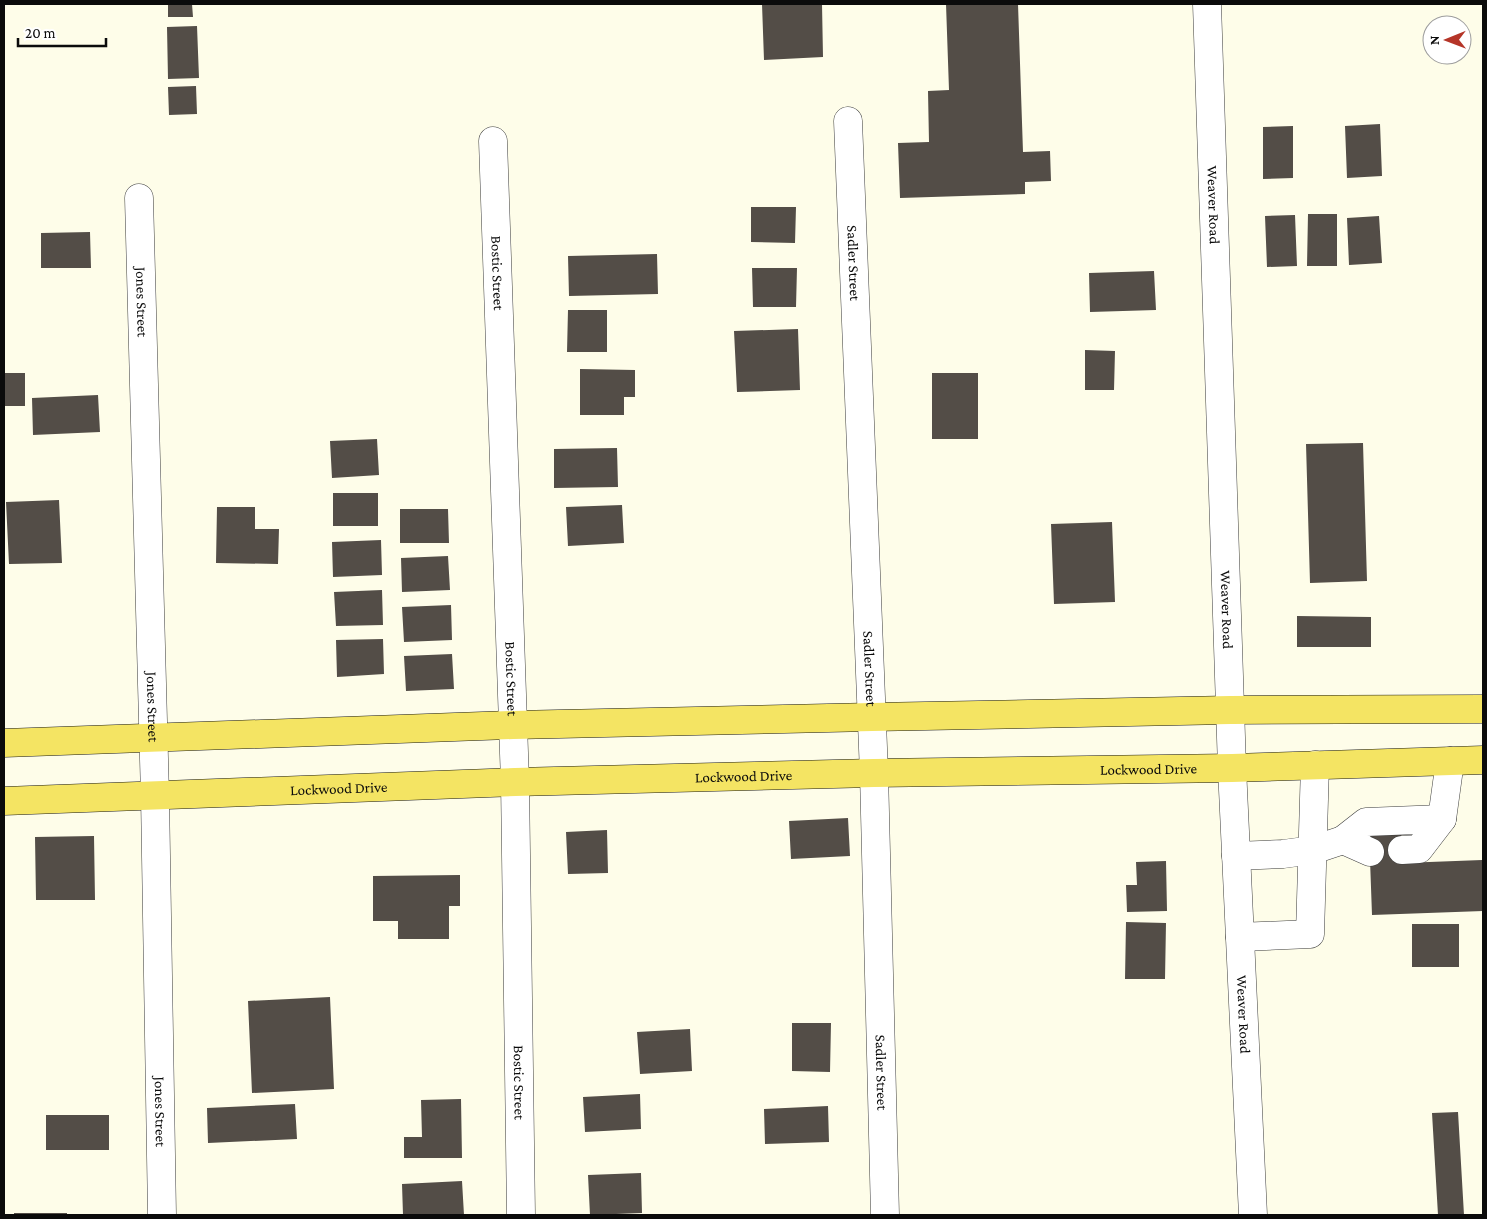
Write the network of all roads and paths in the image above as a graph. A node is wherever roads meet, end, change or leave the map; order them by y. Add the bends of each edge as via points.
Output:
1 (1207, 4) edge
2 (848, 121) dead end
3 (493, 141) dead end
4 (139, 198) dead end
5 (1483, 709) edge
6 (1230, 710) junction
7 (872, 717) junction
8 (513, 725) junction
9 (153, 737) junction
10 (4, 744) edge
11 (1483, 760) edge
12 (1450, 761) junction
13 (1315, 765) junction
14 (1232, 768) junction
15 (874, 773) junction
16 (515, 782) junction
17 (155, 796) junction
18 (4, 802) edge
19 (1442, 819) junction
20 (1343, 840) junction
21 (1313, 850) junction
22 (1402, 850) dead end
23 (1370, 852) dead end
24 (1236, 856) junction
25 (1240, 937) junction
26 (162, 1215) edge
27 (521, 1215) edge
28 (885, 1215) edge
29 (1253, 1215) edge

1 - 6 street, Weaver Road
2 - 7 street, Sadler Street
3 - 8 street, Bostic Street
4 - 9 street, Jones Street
5 - 6 main road
6 - 7 main road
6 - 14 street, Weaver Road
7 - 8 main road
7 - 15 street, Sadler Street
8 - 9 main road
8 - 16 street, Bostic Street
9 - 10 main road
9 - 17 street, Jones Street
11 - 12 main road, Lockwood Drive
12 - 13 main road, Lockwood Drive
12 - 19 street
13 - 14 main road, Lockwood Drive
13 - 21 street
14 - 15 main road, Lockwood Drive
14 - 24 street, Weaver Road
15 - 16 main road, Lockwood Drive
15 - 28 street, Sadler Street
16 - 17 main road, Lockwood Drive
16 - 27 street, Bostic Street
17 - 18 main road, Lockwood Drive
17 - 26 street, Jones Street
19 - 20 street via 1366,822
19 - 22 street via 1419,849
20 - 21 street
20 - 23 street
21 - 24 street
21 - 25 street via 1310,934
24 - 25 street, Weaver Road
25 - 29 street, Weaver Road

